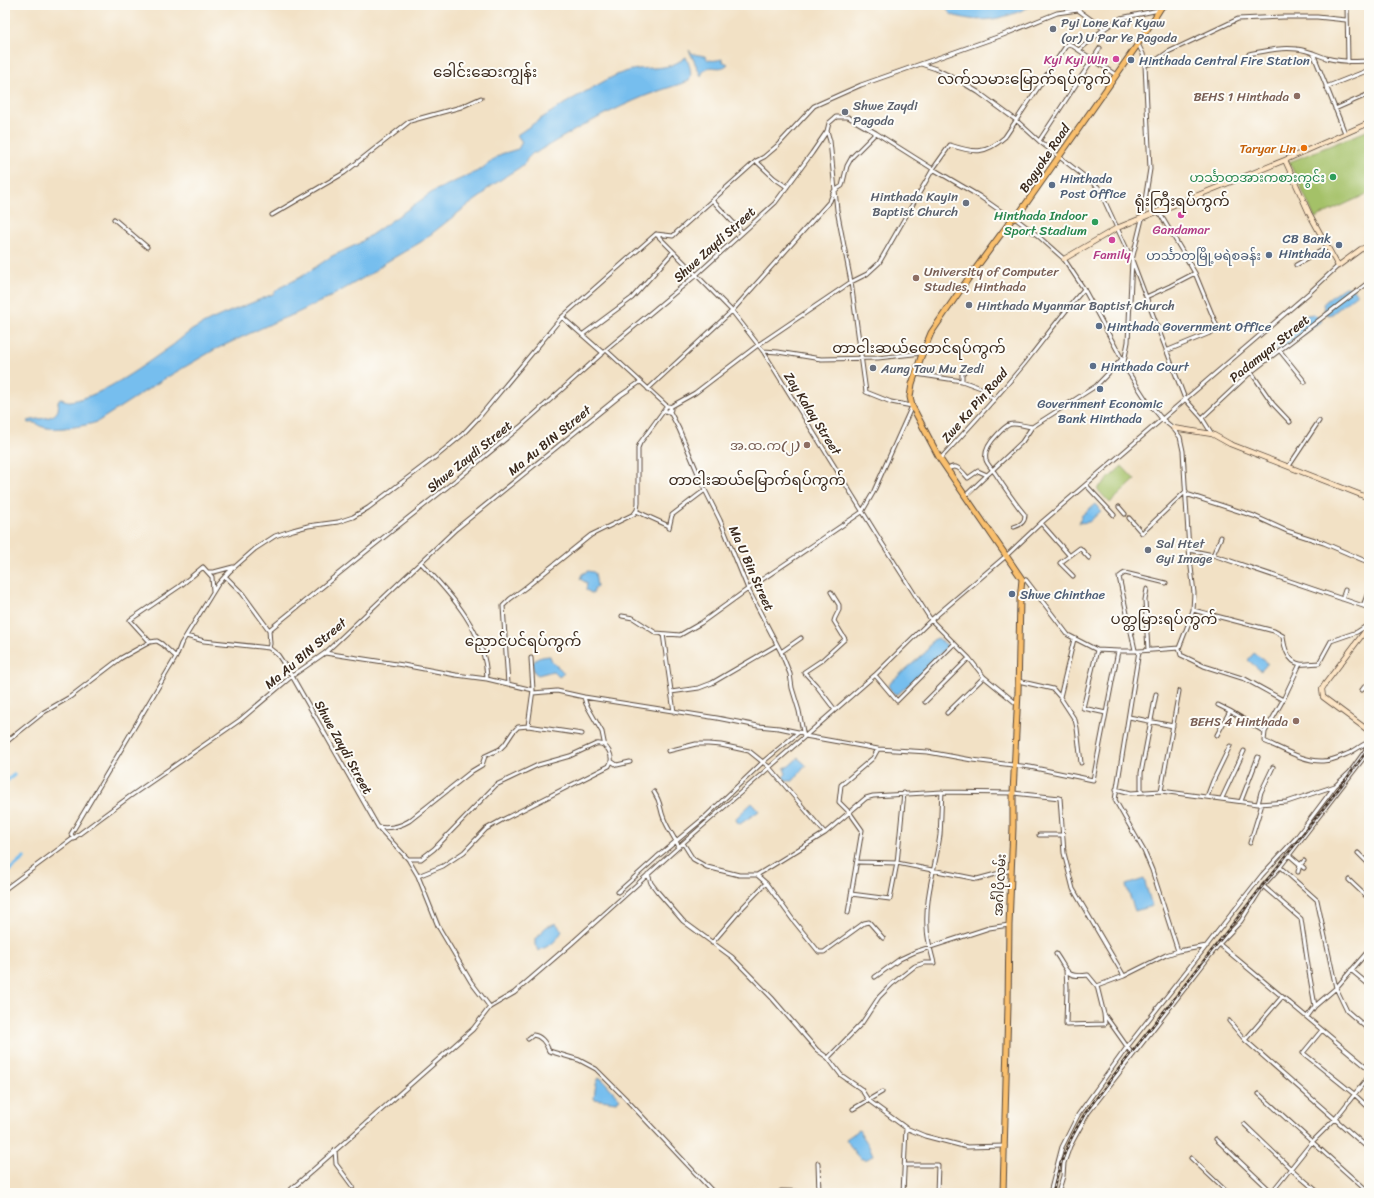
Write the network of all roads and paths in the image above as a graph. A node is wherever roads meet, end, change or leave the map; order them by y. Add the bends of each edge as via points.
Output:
1 (1165, 5) edge
2 (1347, 5) edge
3 (1365, 5) edge
4 (1369, 8) edge
5 (1159, 10) junction
6 (1346, 20) junction
7 (1104, 29) junction
8 (1138, 44) junction
9 (1100, 48) dead end
10 (1079, 50) junction
11 (1313, 53) junction
12 (1249, 54) dead end
13 (1093, 59) junction
14 (1369, 61) edge
15 (1348, 62) junction
16 (921, 64) junction
17 (1145, 65) junction
18 (1369, 70) edge
19 (1116, 75) junction
20 (1326, 87) junction
21 (1369, 94) edge
22 (481, 98) dead end
23 (1335, 109) junction
24 (1016, 120) junction
25 (1369, 124) edge
26 (827, 131) junction
27 (876, 133) junction
28 (1345, 133) junction
29 (1039, 141) junction
30 (1060, 156) junction
31 (1285, 160) junction
32 (756, 161) junction
33 (933, 169) junction
34 (787, 187) junction
35 (834, 191) junction
36 (713, 201) junction
37 (1158, 212) junction
38 (272, 215) dead end
39 (1142, 218) junction
40 (114, 219) dead end
41 (1014, 219) junction
42 (1117, 228) junction
43 (742, 232) junction
44 (656, 234) junction
45 (147, 247) dead end
46 (1328, 247) junction
47 (673, 252) junction
48 (1369, 252) edge
49 (1064, 258) junction
50 (1132, 260) junction
51 (1296, 265) dead end
52 (1338, 266) junction
53 (1195, 273) junction
54 (696, 275) junction
55 (851, 282) junction
56 (1369, 282) edge
57 (1084, 289) junction
58 (1146, 297) junction
59 (732, 311) junction
60 (562, 316) junction
61 (582, 335) junction
62 (758, 345) junction
63 (763, 351) junction
64 (1166, 351) junction
65 (1280, 351) junction
66 (604, 352) junction
67 (922, 352) junction
68 (1126, 354) junction
69 (861, 357) junction
70 (1122, 359) junction
71 (1124, 364) junction
72 (967, 369) dead end
73 (1251, 372) junction
74 (916, 374) junction
75 (962, 381) junction
76 (640, 382) junction
77 (1305, 382) dead end
78 (648, 389) junction
79 (1185, 399) junction
80 (994, 400) junction
81 (912, 406) junction
82 (668, 408) junction
83 (1202, 418) junction
84 (1162, 419) junction
85 (1319, 420) dead end
86 (1290, 422) dead end
87 (1032, 427) junction
88 (1173, 428) junction
89 (1212, 434) junction
90 (940, 459) junction
91 (1289, 466) junction
92 (993, 469) junction
93 (947, 470) junction
94 (987, 475) junction
95 (1086, 485) junction
96 (705, 490) junction
97 (1186, 493) junction
98 (965, 496) junction
99 (1369, 498) edge
100 (1119, 507) dead end
101 (636, 511) junction
102 (862, 512) junction
103 (1125, 514) dead end
104 (1114, 515) dead end
105 (1129, 518) dead end
106 (1041, 523) junction
107 (1014, 527) dead end
108 (1221, 537) dead end
109 (1189, 550) junction
110 (1069, 555) junction
111 (1006, 556) junction
112 (1213, 556) junction
113 (1089, 558) dead end
114 (1369, 562) edge
115 (421, 563) junction
116 (235, 566) junction
117 (208, 572) junction
118 (225, 576) junction
119 (1073, 576) dead end
120 (1022, 579) junction
121 (1166, 583) dead end
122 (748, 589) junction
123 (1147, 589) dead end
124 (1345, 590) dead end
125 (1369, 590) edge
126 (213, 592) junction
127 (831, 592) dead end
128 (1342, 599) junction
129 (1363, 606) junction
130 (1369, 608) edge
131 (1193, 610) junction
132 (622, 616) dead end
133 (931, 620) junction
134 (1369, 625) edge
135 (269, 630) junction
136 (663, 634) junction
137 (186, 636) junction
138 (801, 638) dead end
139 (1074, 639) junction
140 (150, 642) junction
141 (954, 644) junction
142 (777, 645) junction
143 (269, 648) junction
144 (1179, 648) junction
145 (1097, 650) junction
146 (1135, 650) junction
147 (1148, 650) junction
148 (1118, 651) junction
149 (1139, 651) junction
150 (781, 652) junction
151 (325, 653) junction
152 (176, 657) junction
153 (531, 658) dead end
154 (969, 658) junction
155 (1300, 664) junction
156 (875, 675) junction
157 (292, 676) junction
158 (984, 676) junction
159 (487, 679) junction
160 (1018, 681) junction
161 (508, 684) junction
162 (1369, 686) edge
163 (1362, 690) dead end
164 (1179, 691) dead end
165 (533, 692) junction
166 (671, 692) junction
167 (1156, 694) dead end
168 (584, 697) junction
169 (1060, 697) junction
170 (1284, 700) junction
171 (925, 702) dead end
172 (1017, 704) junction
173 (1218, 705) dead end
174 (835, 710) junction
175 (1230, 711) junction
176 (674, 712) junction
177 (947, 713) dead end
178 (1106, 713) junction
179 (1129, 717) junction
180 (1151, 721) junction
181 (528, 726) junction
182 (1173, 726) junction
183 (1369, 731) edge
184 (799, 732) junction
185 (1265, 732) junction
186 (582, 734) dead end
187 (1217, 735) dead end
188 (804, 736) junction
189 (1369, 742) edge
190 (5, 743) edge
191 (1230, 746) dead end
192 (605, 747) junction
193 (878, 749) junction
194 (668, 751) dead end
195 (1244, 751) dead end
196 (1369, 751) edge
197 (1258, 757) dead end
198 (611, 761) junction
199 (764, 761) junction
200 (630, 762) dead end
201 (1081, 763) dead end
202 (1014, 766) junction
203 (769, 767) junction
204 (1273, 767) dead end
205 (1335, 786) junction
206 (1116, 789) junction
207 (1161, 791) junction
208 (654, 792) dead end
209 (942, 792) junction
210 (1141, 792) junction
211 (904, 793) junction
212 (1013, 793) junction
213 (1207, 797) junction
214 (1222, 798) junction
215 (1241, 801) junction
216 (1260, 804) junction
217 (850, 813) junction
218 (378, 827) junction
219 (825, 833) junction
220 (1039, 835) dead end
221 (1062, 835) junction
222 (74, 839) junction
223 (676, 840) junction
224 (683, 843) junction
225 (1250, 843) dead end
226 (679, 847) junction
227 (1358, 853) dead end
228 (1289, 854) junction
229 (408, 859) junction
230 (1304, 861) dead end
231 (858, 862) junction
232 (897, 863) junction
233 (1369, 864) edge
234 (1300, 865) junction
235 (1280, 867) junction
236 (1304, 868) dead end
237 (1011, 870) junction
238 (933, 871) junction
239 (1298, 872) dead end
240 (648, 874) junction
241 (418, 876) junction
242 (757, 876) junction
243 (1349, 880) dead end
244 (766, 883) junction
245 (1263, 886) junction
246 (5, 889) edge
247 (618, 892) dead end
248 (851, 894) junction
249 (1369, 899) edge
250 (848, 913) dead end
251 (1009, 925) junction
252 (883, 938) dead end
253 (712, 943) junction
254 (1219, 944) junction
255 (1208, 945) junction
256 (930, 947) junction
257 (1369, 950) edge
258 (1178, 951) junction
259 (1056, 954) dead end
260 (1351, 970) junction
261 (1066, 971) junction
262 (1124, 976) junction
263 (875, 977) dead end
264 (1097, 986) junction
265 (1369, 986) edge
266 (1336, 988) junction
267 (1282, 997) junction
268 (1315, 1006) junction
269 (490, 1007) junction
270 (1104, 1014) junction
271 (1307, 1017) junction
272 (1229, 1021) dead end
273 (1322, 1030) junction
274 (1369, 1030) edge
275 (528, 1039) dead end
276 (1245, 1040) junction
277 (1127, 1047) junction
278 (1133, 1055) junction
279 (828, 1058) junction
280 (1369, 1069) edge
281 (1369, 1076) edge
282 (882, 1092) dead end
283 (1259, 1094) dead end
284 (1354, 1094) junction
285 (868, 1100) junction
286 (1369, 1108) edge
287 (853, 1109) dead end
288 (1335, 1119) junction
289 (1244, 1124) dead end
290 (906, 1128) junction
291 (1216, 1139) dead end
292 (1312, 1142) junction
293 (1005, 1146) junction
294 (1369, 1149) edge
295 (335, 1150) junction
296 (1191, 1158) dead end
297 (818, 1163) dead end
298 (905, 1165) junction
299 (1291, 1169) junction
300 (353, 1187) dead end
301 (781, 1192) dead end
302 (819, 1192) edge
303 (287, 1193) edge
304 (714, 1193) edge
305 (856, 1193) edge
306 (881, 1193) edge
307 (903, 1193) edge
308 (937, 1193) edge
309 (1004, 1193) edge
310 (1050, 1193) edge
311 (1058, 1193) edge
312 (1228, 1193) edge
313 (1272, 1193) edge
314 (1319, 1193) edge
315 (1369, 1193) edge

1 - 5 main road, Bogyoke Road
2 - 6 street
3 - 4 main road
5 - 7 street via 1121,18
5 - 8 main road, Bogyoke Road
6 - 15 street
6 - 17 street via 1283,16 1238,19
7 - 10 street
7 - 16 street via 1078,10 1057,13
8 - 17 street
8 - 19 main road, Bogyoke Road
9 - 13 street
10 - 13 street
10 - 24 street via 1068,43
11 - 12 street via 1285,48
11 - 15 street
11 - 20 street
13 - 19 street
13 - 29 street
14 - 15 street
16 - 24 street via 958,80
16 - 32 street via 814,106 777,146
17 - 39 street via 1150,169
18 - 20 street
19 - 30 main road, Bogyoke Road
20 - 23 street
21 - 23 street
22 - 38 street via 461,107 410,121 344,173
23 - 28 street
24 - 29 street
24 - 33 street via 1005,137 988,149 970,151 950,145
25 - 28 street
26 - 27 street, Shwe Zaydi Street via 829,123 836,117 848,117
26 - 34 street, Shwe Zaydi Street
26 - 35 street
27 - 33 street, Shwe Zaydi Street
27 - 35 street via 852,157 842,186
28 - 31 street
29 - 30 street
30 - 41 main road, Bogyoke Road
30 - 42 street via 1098,186
31 - 37 street
31 - 46 street
32 - 34 street
32 - 36 street
33 - 41 street, Shwe Zaydi Street
33 - 55 street via 879,263 867,274
34 - 43 street, Shwe Zaydi Street via 775,203
35 - 55 street
35 - 59 street via 830,201
36 - 43 street
36 - 44 street via 673,236
37 - 39 street
37 - 53 street
39 - 42 street
39 - 50 street
40 - 45 street
41 - 49 street, Shwe Zaydi Street
41 - 67 main road, Bogyoke Road via 968,279 931,333
42 - 49 street
42 - 50 street
43 - 54 street, Shwe Zaydi Street
44 - 47 street, Zay Kalay Street
44 - 60 street
46 - 51 street
46 - 52 street
47 - 54 street, Zay Kalay Street
47 - 61 street via 632,298
48 - 52 street via 1364,248
49 - 57 street, Shwe Zaydi Street
50 - 58 street
50 - 68 street
52 - 79 street
53 - 58 street
53 - 64 street via 1216,324 1216,330
54 - 59 street, Zay Kalay Street
54 - 66 street, Shwe Zaydi Street
55 - 62 street
55 - 69 street
56 - 65 street, Padamyar Street
57 - 70 street, Shwe Zaydi Street
57 - 80 street, Zwe Ka Pin Road
58 - 64 street
59 - 62 street, Zay Kalay Street
59 - 78 street
60 - 61 street, Ma U Bin Street
60 - 116 street via 480,416 462,435 415,473 353,517 275,536
61 - 66 street, Ma U Bin Street
62 - 63 street, Zay Kalay Street
62 - 82 street via 696,393
63 - 69 street via 821,359
63 - 102 street, Zay Kalay Street
64 - 79 street
65 - 73 street, Padamyar Street
65 - 77 street
66 - 76 street, Ma U Bin Street
66 - 135 street, Shwe Zaydi Street via 461,476
67 - 69 street via 878,358
67 - 74 main road, Bogyoke Road
68 - 70 street
68 - 71 street
69 - 81 street via 866,392 891,402
70 - 71 street, Shwe Zaydi Street
70 - 87 street via 1096,386
71 - 84 street, Shwe Zaydi Street via 1147,401
72 - 75 street via 962,374
73 - 83 street, Padamyar Street
73 - 86 street via 1273,404
74 - 75 street
74 - 81 main road, Bogyoke Road via 910,397
75 - 80 street via 981,388
76 - 78 street, Ma U Bin Street
76 - 115 street, Ma Au BIN Street via 470,518
78 - 82 street, Ma U Bin Street
79 - 83 street
79 - 84 street
80 - 90 street, Zwe Ka Pin Road
81 - 90 main road
81 - 102 street
82 - 96 street, Ma U Bin Street
82 - 101 street via 638,448
83 - 89 street
84 - 88 street, Shwe Zaydi Street
84 - 95 street
85 - 91 street
87 - 92 street via 1022,442
87 - 92 street via 1020,423 1003,428 987,452 986,460
88 - 89 street
88 - 97 street via 1180,437 1183,451
89 - 91 street via 1230,444
90 - 93 main road
91 - 99 street
92 - 94 street
92 - 107 street via 1025,515 1025,520
93 - 94 street via 955,466 968,478 978,471
93 - 98 main road
94 - 98 street
95 - 104 street
95 - 106 street
96 - 101 street via 672,515 669,527
96 - 122 street, Ma U Bin Street
97 - 105 street via 1142,533
97 - 109 street
97 - 114 street via 1254,516
98 - 111 main road
100 - 103 street
101 - 161 street via 591,535 503,606
102 - 122 street
102 - 133 street, Zay Kalay Street
106 - 110 street
106 - 111 street
108 - 112 street
109 - 112 street
109 - 131 street via 1194,593
110 - 113 street via 1080,548
110 - 119 street via 1060,562
111 - 120 main road
111 - 133 street
112 - 128 street
115 - 151 street, Ma Au BIN Street
115 - 159 street via 463,613 478,640 485,661
116 - 117 street
116 - 118 street
117 - 126 street via 212,577
117 - 140 street via 203,567 130,620
118 - 126 street
118 - 135 street via 242,592
120 - 139 street via 1026,580 1068,635
120 - 160 main road, အင်္ဂါပိုလမ်း
121 - 146 street via 1125,574 1120,577
122 - 136 street via 702,623 680,635
122 - 142 street, Ma U Bin Street
123 - 147 street via 1145,600
124 - 128 street
125 - 129 street
126 - 137 street
127 - 174 street via 839,610 834,621 845,639 804,672
128 - 129 street
129 - 130 street
131 - 144 street
131 - 155 street via 1274,631 1283,636 1288,655
132 - 136 street via 633,618 656,633
133 - 141 street, Zay Kalay Street
133 - 156 street
134 - 155 street via 1331,641 1320,663
134 - 183 street via 1325,684 1322,693
135 - 143 street
136 - 166 street
137 - 143 street via 211,642
137 - 152 street
138 - 150 street
139 - 145 street
139 - 169 street
140 - 152 street via 157,641
140 - 190 street via 121,658 70,698 44,712
141 - 154 street, Zay Kalay Street
141 - 156 street via 897,701
142 - 150 street, Ma U Bin Street
142 - 166 street via 712,683 699,688
143 - 157 street, Shwe Zaydi Street via 278,655
144 - 147 street
144 - 170 street via 1181,655 1204,666 1245,679
145 - 148 street
145 - 178 street via 1083,708
146 - 148 street
146 - 149 street
147 - 149 street
148 - 178 street
149 - 179 street
150 - 188 street, Ma U Bin Street via 790,674
151 - 157 street, Ma Au BIN Street
151 - 159 street
152 - 222 street via 71,834
153 - 165 street
154 - 158 street, Zay Kalay Street
154 - 171 street
155 - 170 street
156 - 174 street
157 - 218 street, Shwe Zaydi Street
157 - 222 street, Ma Au BIN Street via 240,720 184,757
158 - 172 street, Zay Kalay Street
158 - 177 street
159 - 161 street
160 - 169 street via 1052,689
160 - 172 main road, အင်္ဂါပိုလမ်း
161 - 165 street
162 - 163 street via 1364,686
164 - 182 street
165 - 168 street via 557,691
165 - 181 street
166 - 176 street
167 - 180 street
168 - 176 street
168 - 192 street via 602,732
169 - 201 street via 1075,720
170 - 185 street
172 - 202 main road, အင်္ဂါပိုလမ်း
173 - 175 street
174 - 188 street
175 - 185 street
175 - 187 street
176 - 184 street
178 - 202 street via 1092,780
179 - 180 street
179 - 206 street
180 - 182 street
180 - 210 street
181 - 186 street
181 - 218 street via 516,729 500,749 485,756 482,765 409,821 388,829
182 - 207 street
184 - 188 street
184 - 199 street
185 - 189 street via 1264,741 1316,761 1338,757
188 - 193 street
188 - 203 street
189 - 205 street via 1350,772
191 - 213 street
192 - 198 street
192 - 229 street via 596,744 570,756 538,765 496,785 434,849 421,858
193 - 202 street via 928,752
193 - 217 street via 873,758 841,785 839,802
194 - 199 street via 696,744 721,745 749,751
195 - 214 street
196 - 228 street
197 - 215 street
198 - 200 street via 617,765
198 - 241 street via 609,766 486,829 459,856
199 - 203 street
199 - 223 street via 704,818
202 - 212 main road, အင်္ဂါပိုလမ်း
203 - 219 street
203 - 224 street
204 - 216 street via 1261,792
205 - 216 street via 1287,802
205 - 255 street
206 - 210 street via 1131,793
206 - 258 street via 1115,800 1152,870
207 - 210 street
207 - 213 street
208 - 223 street via 660,801 669,832
209 - 211 street
209 - 212 street
209 - 238 street via 940,835
211 - 217 street via 866,798
211 - 232 street
212 - 221 street via 1060,798
212 - 237 main road, အင်္ဂါပိုလမ်း
213 - 214 street
214 - 215 street
215 - 216 street
216 - 225 street
217 - 219 street
217 - 231 street via 862,830
218 - 229 street, Shwe Zaydi Street
219 - 242 street
220 - 221 street
221 - 262 street via 1073,889
222 - 246 street, Ma Au BIN Street
223 - 226 street
223 - 247 street
224 - 226 street
224 - 242 street via 693,859 707,867 739,875
226 - 240 street
227 - 233 street
228 - 234 street
228 - 235 street
229 - 241 street, Shwe Zaydi Street
230 - 234 street
231 - 232 street
231 - 248 street
232 - 238 street
232 - 248 street via 890,899
234 - 236 street
234 - 239 street
235 - 245 street
235 - 266 street via 1317,900
237 - 238 street via 977,879
237 - 251 main road, အင်္ဂါပိုလမ်း
238 - 256 street via 927,914
240 - 253 street via 654,887 672,910
240 - 269 street via 514,993
241 - 269 street, Shwe Zaydi Street via 438,926 471,982
242 - 244 street
243 - 249 street
244 - 252 street via 819,952 824,952 864,923 869,922
244 - 253 street
245 - 254 street via 1240,921
245 - 268 street via 1301,919
248 - 250 street
251 - 256 street via 989,928
251 - 293 main road, အင်္ဂါပိုလမ်း
253 - 279 street via 732,957 817,1050
254 - 267 street
254 - 278 street
255 - 258 street
255 - 277 street
256 - 263 street via 900,959
256 - 279 street via 934,963 915,966 892,984 862,1023
257 - 260 street
258 - 262 street
259 - 261 street
260 - 265 street
260 - 266 street
261 - 264 street via 1075,976 1088,975
261 - 270 street via 1066,1025 1105,1024
262 - 264 street
264 - 270 street
266 - 268 street
266 - 274 street via 1347,1011
267 - 271 street
267 - 276 street
268 - 271 street
269 - 295 street via 473,1029
270 - 277 street
271 - 273 street
272 - 276 street
273 - 280 street
273 - 284 street via 1303,1053
275 - 304 street via 537,1035 549,1051 579,1060 596,1069
276 - 288 street
277 - 278 street
277 - 310 street via 1078,1114 1062,1147
278 - 311 street via 1088,1113 1070,1146
279 - 285 street via 841,1075 861,1089
281 - 284 street
282 - 285 street
283 - 292 street
284 - 286 street
284 - 288 street
285 - 287 street
285 - 290 street
288 - 292 street
288 - 294 street
289 - 299 street
290 - 293 street via 967,1147
290 - 298 street
291 - 313 street
292 - 299 street
292 - 315 street
293 - 309 main road, အင်္ဂါပိုလမ်း
295 - 300 street via 336,1164
295 - 303 street
296 - 312 street
297 - 302 street
298 - 307 street
298 - 308 street via 938,1165
299 - 313 street
299 - 314 street
301 - 302 street
302 - 305 street
306 - 307 street
307 - 308 street
308 - 309 street

